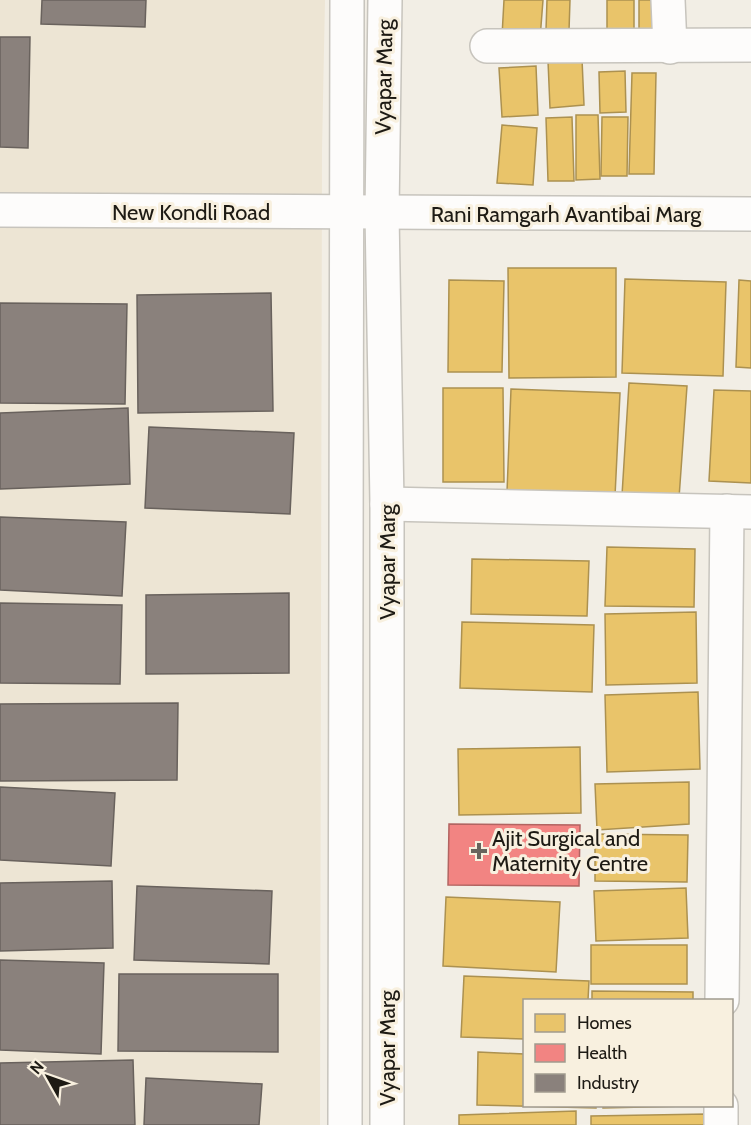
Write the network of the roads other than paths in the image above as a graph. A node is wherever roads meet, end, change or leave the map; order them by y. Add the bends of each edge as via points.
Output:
1 (347, 0) edge
2 (385, 0) edge
3 (668, 0) edge
4 (751, 45) edge
5 (487, 46) dead end
6 (670, 47) junction
7 (0, 210) edge
8 (347, 213) junction
9 (382, 213) junction
10 (751, 214) edge
11 (387, 504) junction
12 (739, 512) edge
13 (722, 999) edge
14 (721, 1107) edge
15 (345, 1125) edge
16 (387, 1125) edge
17 (721, 1125) edge

1 - 8 street, Vyapar Marg
2 - 9 street, Vyapar Marg
3 - 6 street
4 - 6 street
5 - 6 street
7 - 8 street, New Kondli Road
8 - 9 street, New Kondli Road
8 - 15 street, Vyapar Marg
9 - 10 street, Rani Ramgarh Avantibai Marg
9 - 11 street, Vyapar Marg
11 - 12 street
11 - 16 street, Vyapar Marg
12 - 13 street
14 - 17 street

